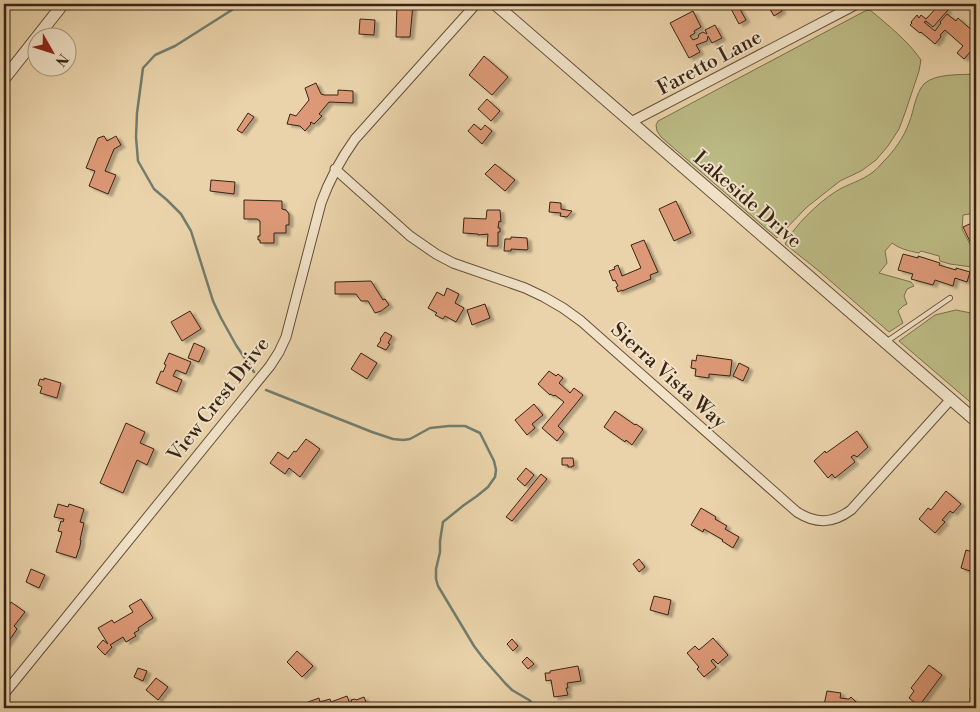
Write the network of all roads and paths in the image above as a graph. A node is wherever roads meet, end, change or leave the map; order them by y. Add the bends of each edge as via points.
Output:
1 (63, 4) edge
2 (476, 4) edge
3 (495, 4) edge
4 (857, 4) edge
5 (4, 79) edge
6 (631, 122) junction
7 (335, 169) junction
8 (950, 298) dead end
9 (885, 343) junction
10 (950, 399) junction
11 (976, 421) edge
12 (976, 690) edge
13 (4, 694) edge
14 (976, 700) edge

1 - 5 street
2 - 7 street, View Crest Drive via 355,139
3 - 6 street, Lakeside Drive
4 - 6 street, Faretto Lane
6 - 9 street, Lakeside Drive
7 - 10 street, Sierra Vista Way via 410,236 436,254 525,288 581,321 804,517 834,520 851,510
7 - 13 street, View Crest Drive via 327,185 286,337 279,352
8 - 9 lane
9 - 10 street, Lakeside Drive
10 - 11 street, Lakeside Drive
12 - 14 street

